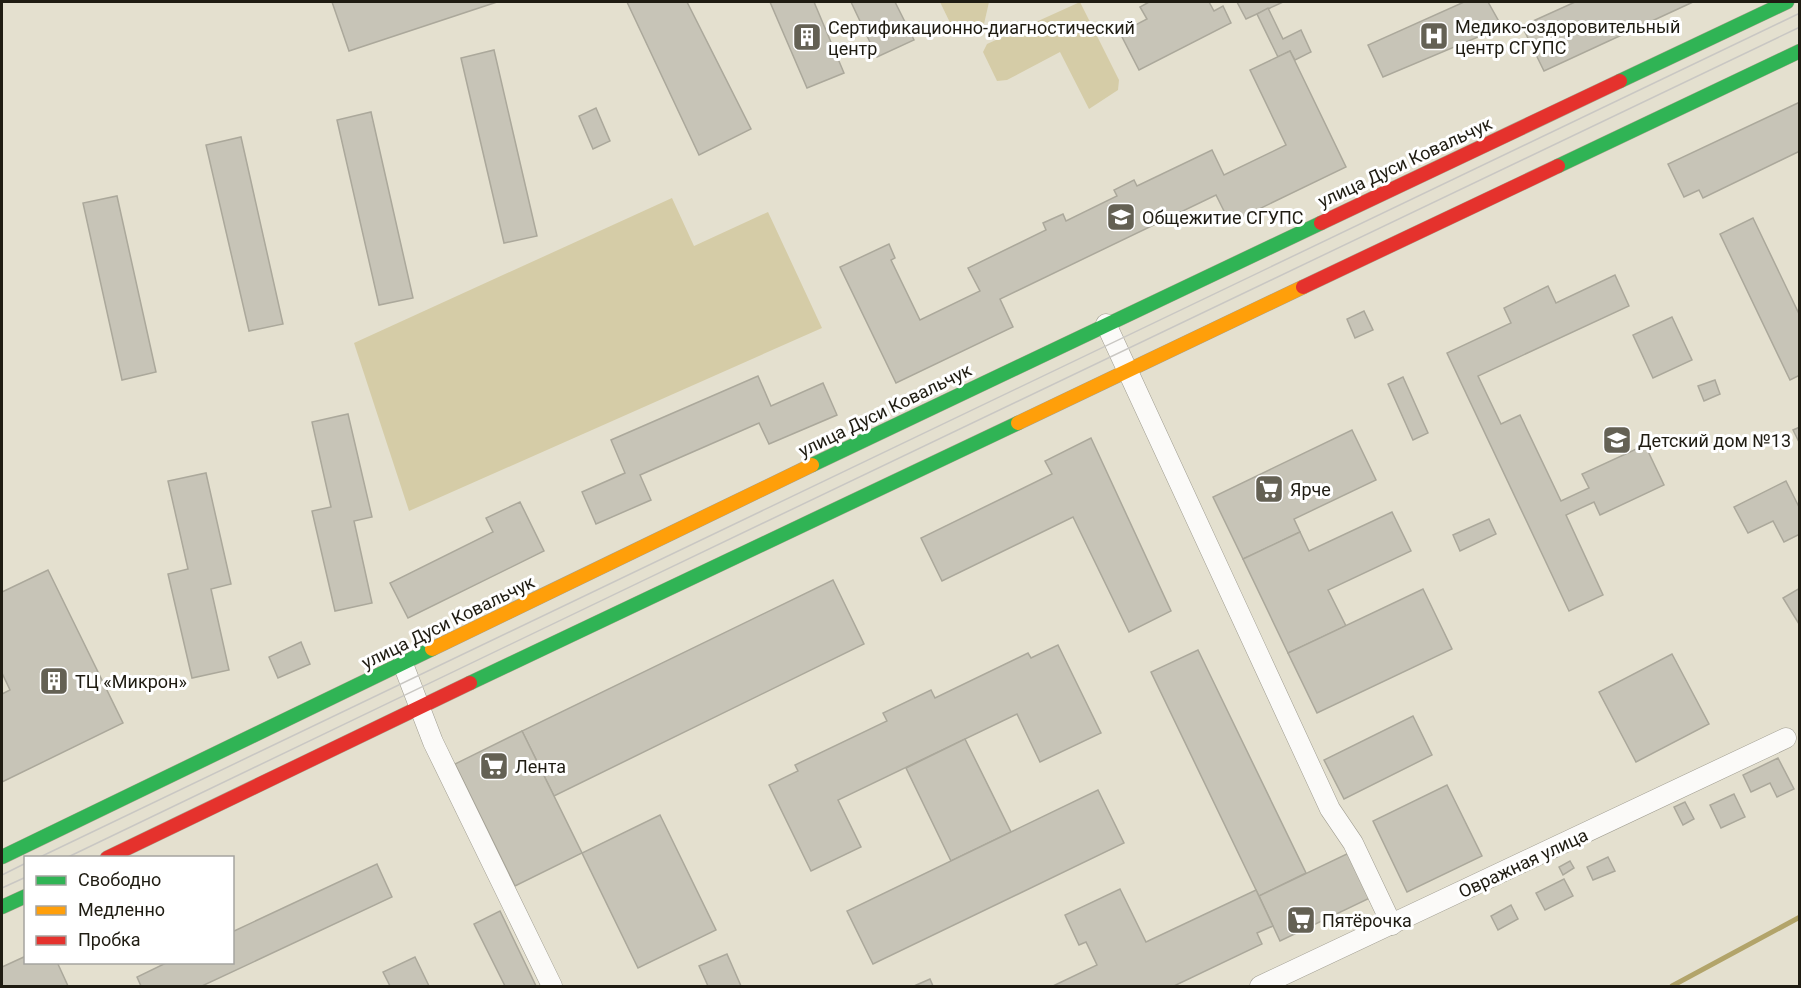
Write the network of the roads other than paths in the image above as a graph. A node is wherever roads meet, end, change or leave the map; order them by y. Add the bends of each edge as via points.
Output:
1 (1787, 2) edge
2 (1800, 51) edge
3 (1106, 324) junction
4 (1128, 371) junction
5 (403, 664) junction
6 (420, 707) junction
7 (1786, 738) dead end
8 (110, 856) edge
9 (2, 857) edge
10 (24, 897) edge
11 (2, 907) edge
12 (1392, 926) junction
13 (552, 987) edge
14 (1260, 987) edge

1 - 3 main road, улица Дуси Ковальчук
2 - 4 main road
3 - 4 street
3 - 5 main road, улица Дуси Ковальчук
4 - 6 main road
4 - 12 street via 1330,809 1353,843
5 - 6 street
5 - 9 main road, улица Дуси Ковальчук
6 - 8 main road
6 - 13 street via 433,742
7 - 12 street, Овражная улица
10 - 11 main road
12 - 14 street, Овражная улица

